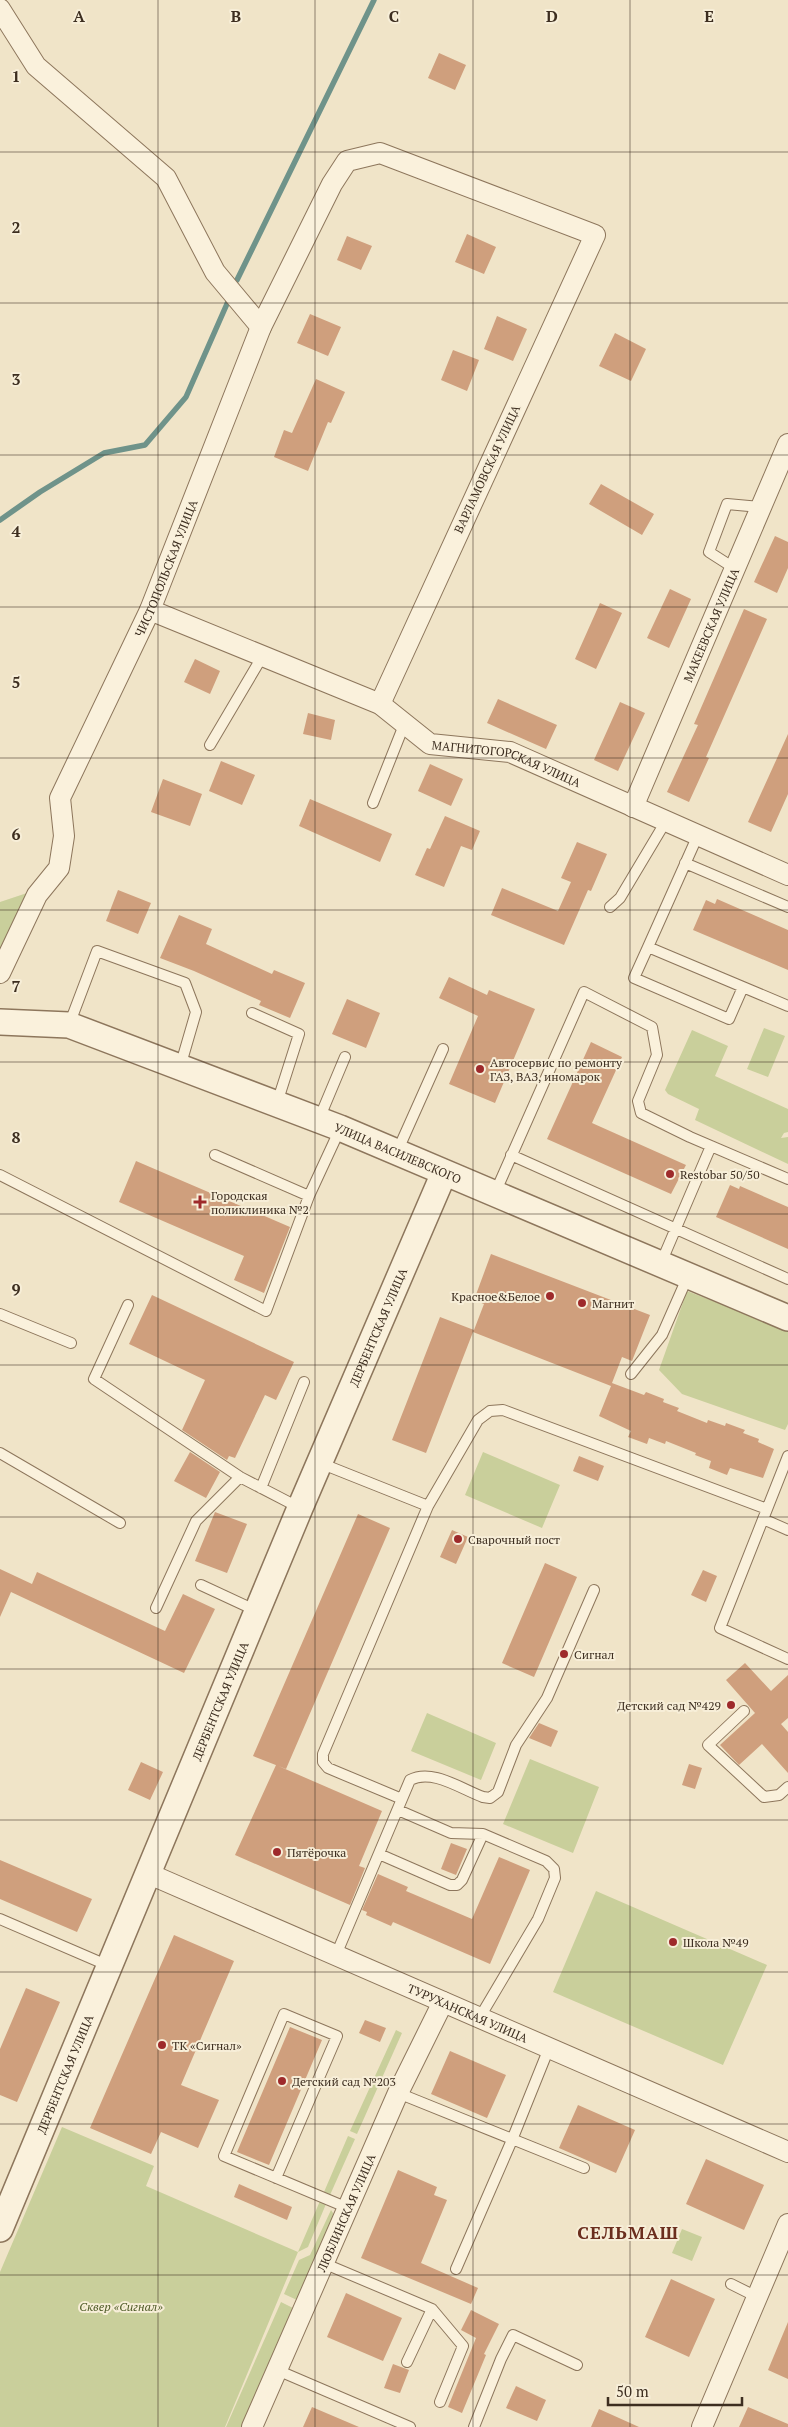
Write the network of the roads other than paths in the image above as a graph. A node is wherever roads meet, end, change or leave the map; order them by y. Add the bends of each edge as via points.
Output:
1 (0, 9) edge
2 (347, 161) joint
3 (261, 327) junction
4 (788, 444) edge
5 (760, 507) junction
6 (734, 568) junction
7 (150, 610) junction
8 (262, 657) junction
9 (380, 704) junction
10 (404, 725) junction
11 (210, 744) dead end
12 (373, 803) dead end
13 (633, 807) junction
14 (666, 821) junction
15 (698, 835) junction
16 (685, 862) junction
17 (787, 871) edge
18 (610, 907) dead end
19 (788, 907) edge
20 (648, 947) junction
21 (0, 973) edge
22 (743, 987) junction
23 (788, 1006) edge
24 (252, 1013) dead end
25 (0, 1022) edge
26 (69, 1025) junction
27 (443, 1049) dead end
28 (345, 1057) dead end
29 (180, 1067) junction
30 (277, 1104) junction
31 (330, 1124) junction
32 (711, 1146) junction
33 (397, 1152) junction
34 (215, 1155) dead end
35 (511, 1155) junction
36 (444, 1173) junction
37 (0, 1175) edge
38 (788, 1178) edge
39 (494, 1194) junction
40 (310, 1196) junction
41 (675, 1229) junction
42 (660, 1264) junction
43 (688, 1276) junction
44 (788, 1279) edge
45 (128, 1304) dead end
46 (0, 1314) edge
47 (788, 1318) edge
48 (71, 1343) dead end
49 (631, 1374) dead end
50 (304, 1382) dead end
51 (0, 1453) edge
52 (788, 1456) edge
53 (320, 1463) junction
54 (240, 1477) junction
55 (261, 1488) junction
56 (428, 1506) junction
57 (300, 1508) junction
58 (768, 1509) junction
59 (763, 1519) junction
60 (120, 1523) dead end
61 (788, 1530) edge
62 (201, 1586) dead end
63 (594, 1590) dead end
64 (156, 1608) dead end
65 (258, 1611) junction
66 (788, 1659) edge
67 (744, 1711) dead end
68 (788, 1787) edge
69 (402, 1799) junction
70 (398, 1810) junction
71 (483, 1834) junction
72 (379, 1854) junction
73 (147, 1874) junction
74 (0, 1919) edge
75 (336, 1955) junction
76 (109, 1966) junction
77 (443, 2002) junction
78 (480, 2017) junction
79 (548, 2048) junction
80 (398, 2093) junction
81 (512, 2140) junction
82 (788, 2152) edge
83 (584, 2168) dead end
84 (276, 2178) junction
85 (348, 2208) junction
86 (788, 2224) edge
87 (0, 2229) edge
88 (324, 2263) junction
89 (456, 2269) dead end
90 (731, 2284) dead end
91 (757, 2297) junction
92 (432, 2309) junction
93 (407, 2362) dead end
94 (577, 2365) dead end
95 (277, 2370) junction
96 (440, 2402) dead end
97 (252, 2427) edge
98 (410, 2427) edge
99 (474, 2427) edge
100 (702, 2427) edge

1 - 3 street via 36,66 166,178 215,272
2 - 3 street, ЧИСТОПОЛЬСКАЯ УЛИЦА via 332,184
2 - 9 street, ВАРЛАМОВСКАЯ УЛИЦА via 380,153 594,234
3 - 7 street, ЧИСТОПОЛЬСКАЯ УЛИЦА
4 - 5 street, МАКЕЕВСКАЯ УЛИЦА
5 - 6 street, МАКЕЕВСКАЯ УЛИЦА
5 - 6 lane via 727,504 709,552
6 - 13 street, МАКЕЕВСКАЯ УЛИЦА
7 - 8 street, МАГНИТОГОРСКАЯ УЛИЦА
7 - 21 street, ЧИСТОПОЛЬСКАЯ УЛИЦА via 60,798 64,836 58,868 37,895
8 - 9 street, МАГНИТОГОРСКАЯ УЛИЦА
8 - 11 lane
9 - 10 street, МАГНИТОГОРСКАЯ УЛИЦА
10 - 12 lane
10 - 13 street, МАГНИТОГОРСКАЯ УЛИЦА via 430,744 510,752
13 - 14 street, МАГНИТОГОРСКАЯ УЛИЦА
14 - 15 street, МАГНИТОГОРСКАЯ УЛИЦА
14 - 18 lane via 620,898
15 - 16 lane
15 - 17 street, МАГНИТОГОРСКАЯ УЛИЦА
16 - 19 lane
16 - 20 lane
20 - 22 lane
20 - 22 lane via 634,978 728,1019
22 - 23 lane
24 - 30 lane via 299,1034
25 - 26 street, УЛИЦА ВАСИЛЕВСКОГО
26 - 29 street, УЛИЦА ВАСИЛЕВСКОГО
26 - 29 lane via 97,951 185,983 196,1012
27 - 33 lane
28 - 31 lane
29 - 30 street, УЛИЦА ВАСИЛЕВСКОГО
30 - 31 street, УЛИЦА ВАСИЛЕВСКОГО
31 - 33 street, УЛИЦА ВАСИЛЕВСКОГО
31 - 40 lane
32 - 35 lane via 641,1113 638,1101 657,1055 652,1027 584,992
32 - 38 lane
32 - 41 lane
33 - 36 street, УЛИЦА ВАСИЛЕВСКОГО
34 - 40 lane
35 - 39 lane
35 - 41 lane
36 - 39 street, УЛИЦА ВАСИЛЕВСКОГО
36 - 53 street, ДЕРБЕНТСКАЯ УЛИЦА
37 - 40 lane via 266,1311
39 - 42 street, УЛИЦА ВАСИЛЕВСКОГО
41 - 42 lane
41 - 44 lane
42 - 43 street, УЛИЦА ВАСИЛЕВСКОГО
43 - 47 street, УЛИЦА ВАСИЛЕВСКОГО
43 - 49 lane via 662,1335
45 - 54 lane via 94,1379
46 - 48 lane
50 - 55 lane
51 - 60 lane
52 - 58 lane
53 - 56 lane
53 - 57 street, ДЕРБЕНТСКАЯ УЛИЦА
54 - 55 lane
54 - 64 lane via 196,1521
55 - 57 lane
56 - 58 lane via 478,1420 490,1410 503,1410
56 - 69 lane via 323,1754 323,1762 328,1768
57 - 65 street, ДЕРБЕНТСКАЯ УЛИЦА
58 - 59 lane
59 - 61 lane
59 - 66 lane via 720,1628
62 - 65 lane
63 - 69 lane via 547,1698 516,1745 498,1792 490,1798 483,1797 420,1775 410,1780
65 - 73 street, ДЕРБЕНТСКАЯ УЛИЦА
67 - 68 lane via 708,1745 764,1797 779,1795
69 - 70 lane
70 - 71 lane via 451,1833
70 - 72 lane
71 - 72 lane via 457,1885 450,1885
71 - 78 lane via 546,1861 554,1869 555,1878 538,1919
72 - 75 lane
73 - 75 street, ТУРУХАНСКАЯ УЛИЦА
73 - 76 street, ДЕРБЕНТСКАЯ УЛИЦА
74 - 76 lane
75 - 77 street, ТУРУХАНСКАЯ УЛИЦА
76 - 87 street, ДЕРБЕНТСКАЯ УЛИЦА
77 - 78 street, ТУРУХАНСКАЯ УЛИЦА
77 - 80 street, ЛЮБЛИНСКАЯ УЛИЦА
78 - 79 street, ТУРУХАНСКАЯ УЛИЦА
79 - 81 lane
79 - 82 street, ТУРУХАНСКАЯ УЛИЦА
80 - 81 lane
80 - 85 street, ЛЮБЛИНСКАЯ УЛИЦА
81 - 83 lane
81 - 89 lane
84 - 84 lane via 224,2156 284,2014 337,2036
84 - 85 lane
85 - 88 street, ЛЮБЛИНСКАЯ УЛИЦА
86 - 91 street
88 - 92 lane
88 - 95 street, ЛЮБЛИНСКАЯ УЛИЦА
90 - 91 lane
91 - 100 street
92 - 93 lane
92 - 96 lane via 463,2346
94 - 99 lane via 513,2335
95 - 97 street, ЛЮБЛИНСКАЯ УЛИЦА
95 - 98 lane

